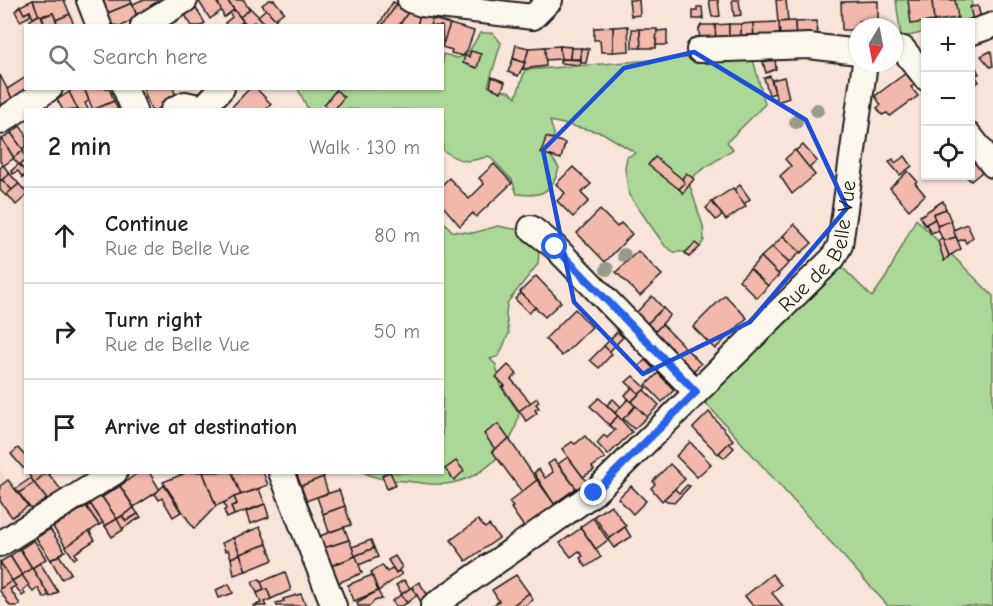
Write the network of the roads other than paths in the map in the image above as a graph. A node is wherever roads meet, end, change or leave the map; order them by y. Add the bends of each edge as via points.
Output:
1 (89, 0) edge
2 (185, 0) edge
3 (410, 0) edge
4 (550, 0) edge
5 (98, 24) edge
6 (146, 24) edge
7 (993, 26) edge
8 (975, 31) edge
9 (907, 48) edge
10 (699, 50) dead end
11 (849, 51) edge
12 (864, 72) edge
13 (922, 72) edge
14 (47, 90) edge
15 (126, 90) edge
16 (220, 90) edge
17 (133, 108) edge
18 (177, 108) edge
19 (203, 108) edge
20 (203, 108) edge
21 (0, 122) edge
22 (975, 142) edge
23 (993, 165) edge
24 (531, 228) dead end
25 (696, 392) junction
26 (113, 474) edge
27 (282, 474) edge
28 (0, 544) edge
29 (334, 606) edge
30 (433, 606) edge

1 - 5 street
2 - 6 street
3 - 4 street via 533,17
7 - 8 street
9 - 13 street
10 - 11 street via 809,46
12 - 25 street, Rue de Belle Vue via 840,245 829,263
14 - 21 street
15 - 17 street
16 - 19 street
18 - 20 street via 185,104
22 - 23 street
24 - 25 street via 555,247
25 - 30 street, Rue de Belle Vue via 594,493
26 - 28 street
27 - 29 street

